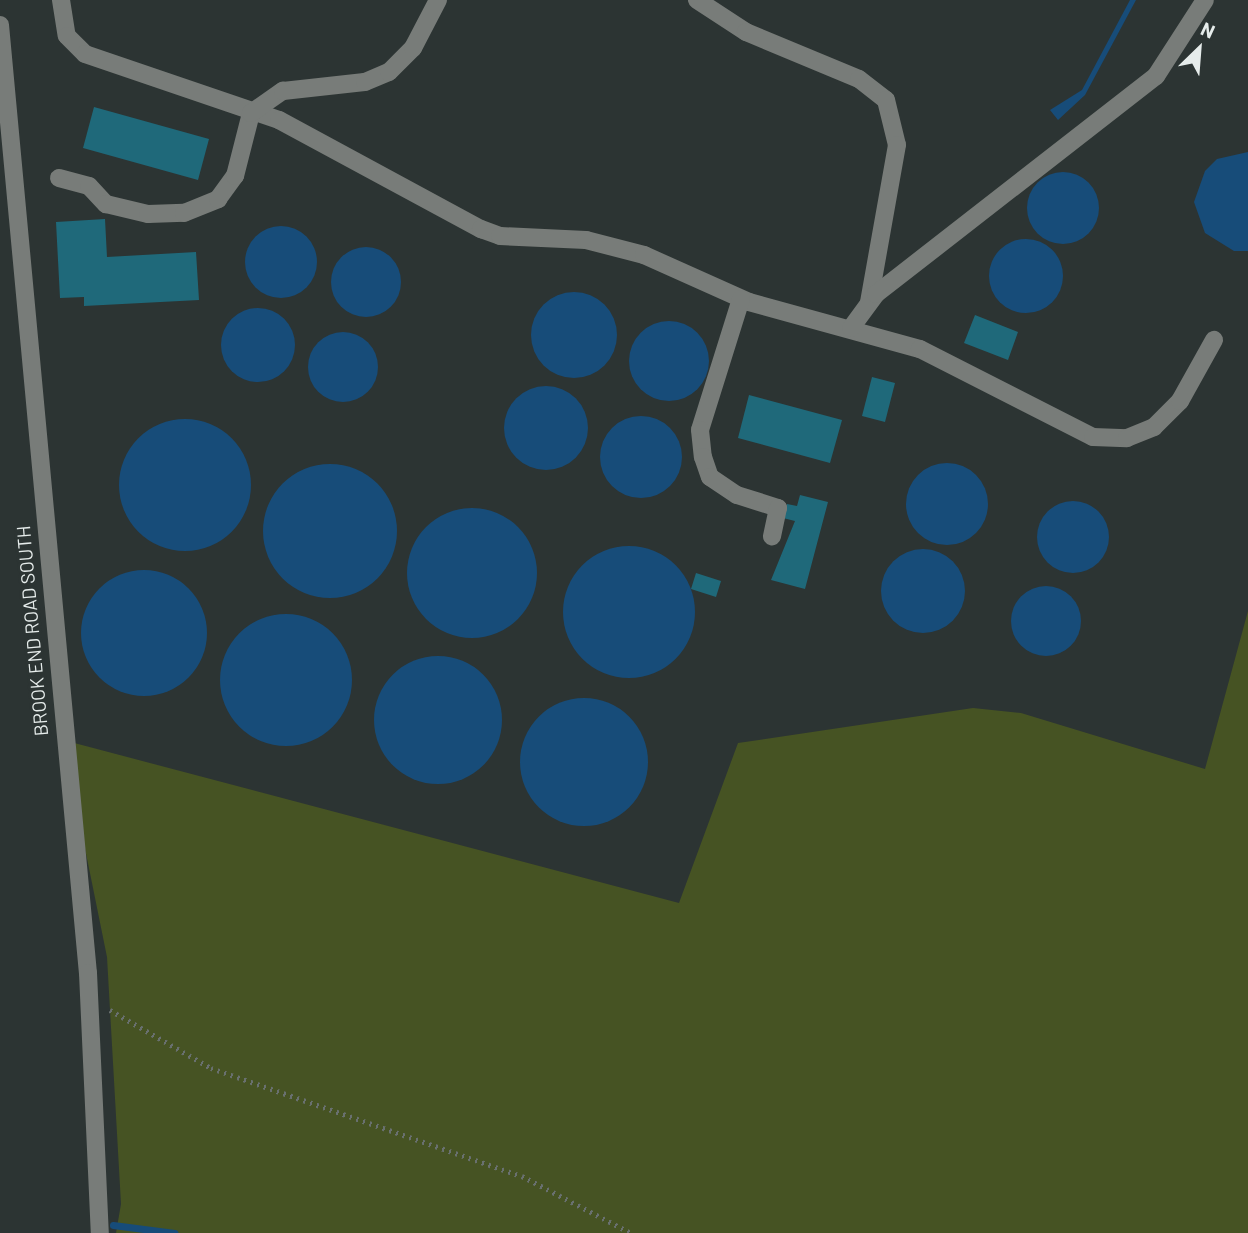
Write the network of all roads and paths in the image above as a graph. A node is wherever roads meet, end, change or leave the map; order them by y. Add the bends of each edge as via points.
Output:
1 (61, 0) edge
2 (438, 0) edge
3 (697, 0) edge
4 (1205, 0) edge
5 (0, 25) edge
6 (251, 113) junction
7 (59, 178) dead end
8 (741, 299) junction
9 (869, 302) junction
10 (851, 328) junction
11 (1214, 340) dead end
12 (772, 536) dead end
13 (90, 1003) junction
14 (100, 1233) edge
15 (631, 1233) edge

1 - 6 street via 67,36 85,54
2 - 6 street via 413,48 389,72 365,82 283,91
3 - 9 street via 746,32 859,79 887,100 897,145
4 - 9 street via 1156,76
5 - 13 street, BROOK END ROAD SOUTH
6 - 7 street via 229,189 184,213 106,204 89,186
6 - 8 street via 313,136 408,194 500,236 586,240 685,270
8 - 10 street
8 - 12 street via 700,430 703,457 710,477 737,495 778,508
9 - 10 street
10 - 11 street via 920,349 1093,437 1127,438 1154,427 1180,401
13 - 14 street, BROOK END ROAD SOUTH
13 - 15 path via 123,1014 211,1068 523,1176

